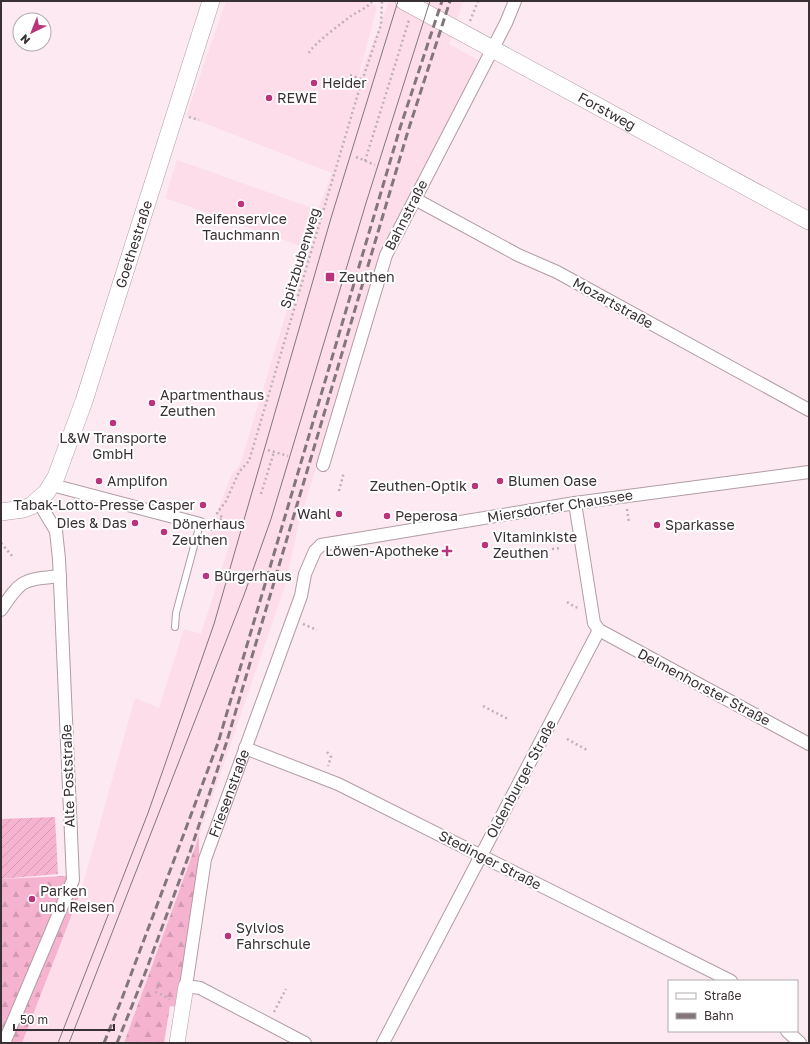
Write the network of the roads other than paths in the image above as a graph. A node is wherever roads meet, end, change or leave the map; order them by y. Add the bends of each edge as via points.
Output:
1 (211, 1) edge
2 (404, 1) edge
3 (515, 1) edge
4 (492, 49) junction
5 (415, 199) junction
6 (809, 221) edge
7 (809, 410) edge
8 (323, 465) dead end
9 (809, 472) edge
10 (52, 485) junction
11 (38, 501) junction
12 (575, 503) junction
13 (1, 512) edge
14 (205, 526) joint
15 (315, 552) joint
16 (60, 576) junction
17 (1, 610) edge
18 (175, 627) dead end
19 (599, 630) junction
20 (809, 744) edge
21 (246, 748) junction
22 (481, 854) junction
23 (729, 980) edge
24 (186, 986) junction
25 (788, 1032) edge
26 (4, 1043) edge
27 (177, 1043) edge
28 (305, 1043) edge
29 (383, 1043) edge
30 (800, 1043) edge

1 - 10 main road, Goethestraße via 84,401
2 - 4 main road, Forstweg
3 - 4 street, Bahnstraße
4 - 5 street, Bahnstraße
4 - 6 main road, Forstweg
5 - 7 street, Mozartstraße via 518,255 557,272
5 - 8 street, Bahnstraße via 381,268
9 - 12 street, Miersdorfer Chaussee
10 - 11 main road, Goethestraße
10 - 14 street
11 - 13 main road, Goethestraße via 23,509
11 - 16 street, Alte Poststraße via 56,531
12 - 15 street, Miersdorfer Chaussee via 402,533 338,541 321,545
12 - 19 street via 594,623
14 - 18 lane via 176,613
15 - 21 street, Friesenstraße via 305,574 301,596
16 - 17 street via 20,583
16 - 26 street, Alte Poststraße via 73,880
19 - 20 street, Delmenhorster Straße
19 - 22 street, Oldenburger Straße
21 - 22 street, Stedinger Straße via 338,784
21 - 24 street, Friesenstraße via 205,859
22 - 23 street, Stedinger Straße
22 - 29 street, Oldenburger Straße
24 - 27 street, Friesenstraße
24 - 28 street via 200,988
25 - 30 street

